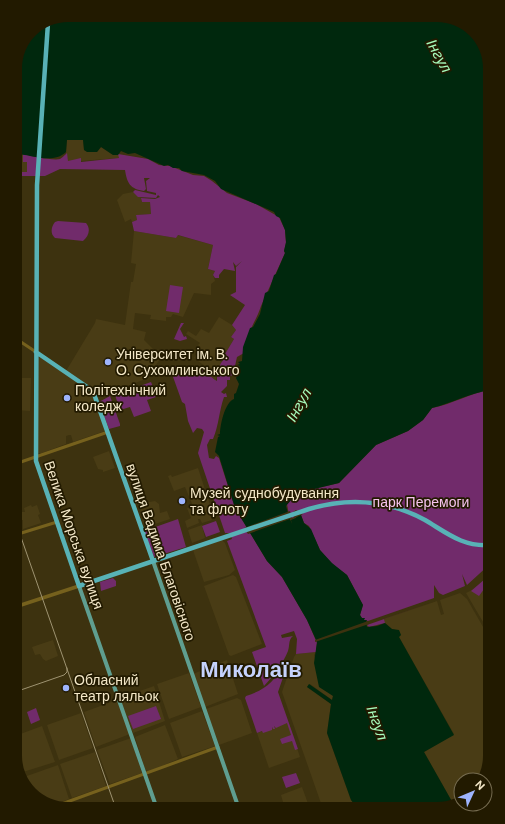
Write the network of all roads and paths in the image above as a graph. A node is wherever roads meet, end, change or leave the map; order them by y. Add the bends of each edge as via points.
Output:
1 (48, 27) edge
2 (22, 343) edge
3 (36, 352) junction
4 (108, 432) junction
5 (36, 457) junction
6 (22, 462) edge
7 (57, 522) junction
8 (22, 534) edge
9 (483, 545) edge
10 (153, 561) junction
11 (79, 586) junction
12 (22, 605) edge
13 (218, 748) junction
14 (145, 774) junction
15 (67, 802) edge
16 (155, 802) edge
17 (237, 802) edge

1 - 3 highway, Велика Морська вулиця via 37,185
2 - 3 street, вулиця Вадима Благовісного
3 - 4 highway, вулиця Вадима Благовісного via 92,390
3 - 5 highway, Велика Морська вулиця
4 - 5 street
4 - 10 highway, вулиця Вадима Благовісного
5 - 6 street
5 - 7 highway, Велика Морська вулиця
7 - 8 street
7 - 11 highway, Велика Морська вулиця
9 - 10 highway via 460,541 402,510 360,501 339,502
10 - 11 highway
10 - 13 main road, вулиця Вадима Благовісного
11 - 12 main road
11 - 14 main road, Велика Морська вулиця
13 - 14 street
13 - 17 main road, вулиця Вадима Благовісного
14 - 15 street
14 - 16 main road, Велика Морська вулиця

